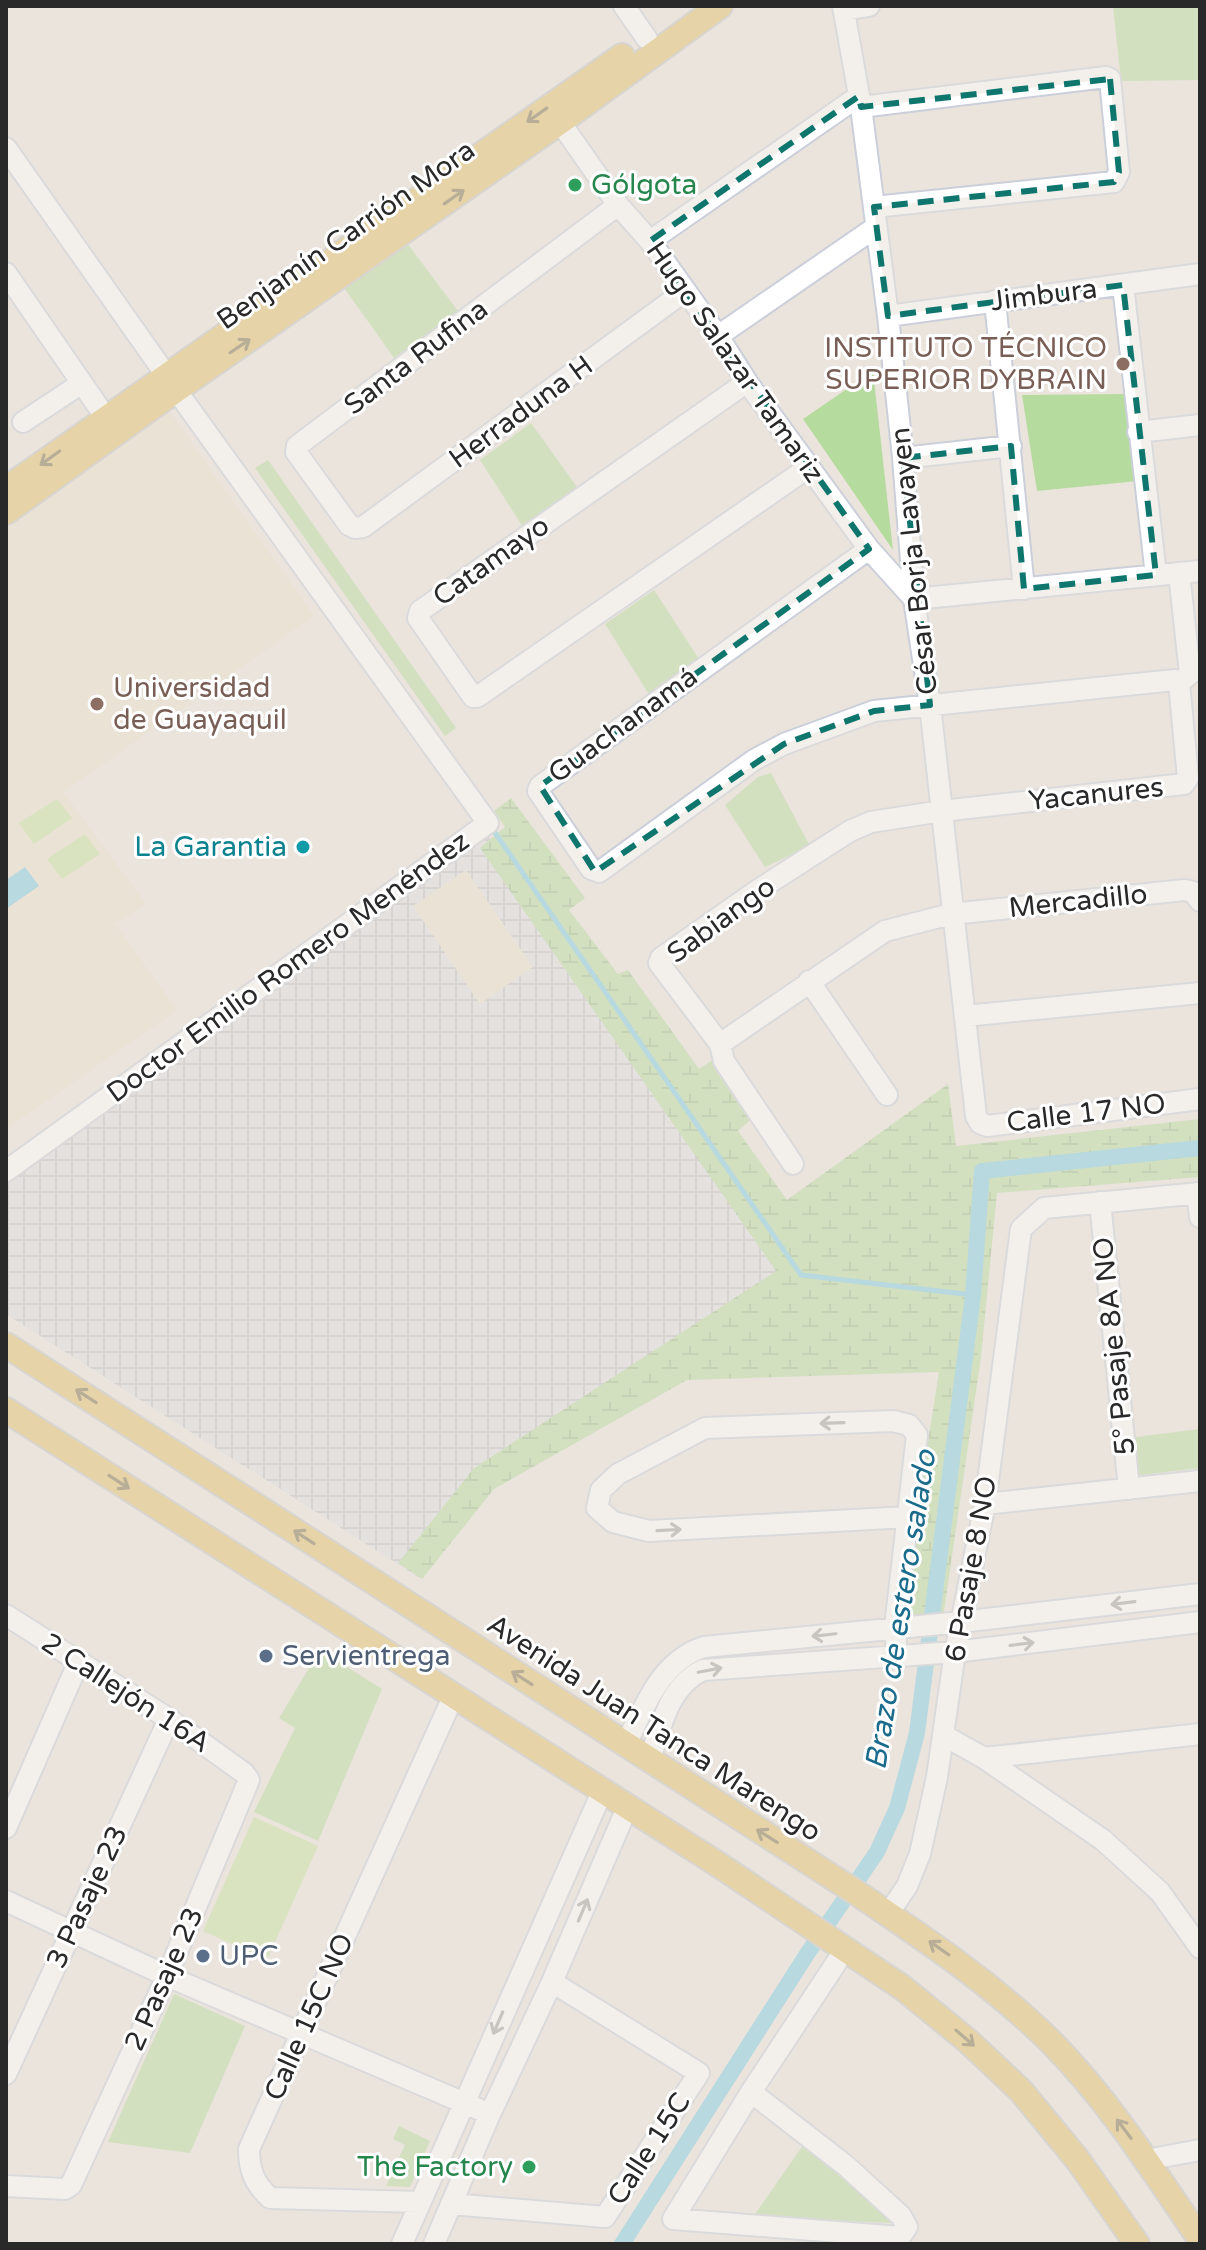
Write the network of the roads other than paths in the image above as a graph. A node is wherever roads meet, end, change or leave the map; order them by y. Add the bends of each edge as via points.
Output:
1 (624, 6) edge
2 (693, 6) edge
3 (720, 6) edge
4 (869, 6) edge
5 (844, 8) edge
6 (647, 39) junction
7 (860, 102) junction
8 (560, 122) junction
9 (6, 148) edge
10 (618, 205) junction
11 (875, 217) junction
12 (650, 241) junction
13 (6, 273) edge
14 (1200, 274) edge
15 (1123, 285) junction
16 (685, 291) junction
17 (995, 301) junction
18 (888, 316) junction
19 (718, 336) junction
20 (171, 382) junction
21 (747, 382) junction
22 (82, 383) junction
23 (106, 418) junction
24 (23, 422) dead end
25 (1200, 425) edge
26 (1138, 432) junction
27 (1011, 446) junction
28 (903, 458) junction
29 (809, 467) junction
30 (6, 489) edge
31 (6, 512) edge
32 (355, 528) joint
33 (869, 549) junction
34 (1200, 571) edge
35 (1179, 573) junction
36 (1156, 575) junction
37 (1024, 589) junction
38 (914, 599) junction
39 (1179, 683) junction
40 (930, 705) junction
41 (942, 811) junction
42 (1200, 901) edge
43 (951, 914) junction
44 (809, 981) junction
45 (1200, 993) edge
46 (965, 1016) junction
47 (720, 1044) junction
48 (887, 1095) dead end
49 (1200, 1099) edge
50 (976, 1116) joint
51 (793, 1164) dead end
52 (6, 1171) edge
53 (1199, 1193) edge
54 (1100, 1202) junction
55 (1200, 1217) edge
56 (6, 1345) edge
57 (6, 1410) edge
58 (1200, 1481) edge
59 (1129, 1489) junction
60 (985, 1504) junction
61 (908, 1517) junction
62 (1200, 1594) edge
63 (6, 1615) edge
64 (1200, 1622) edge
65 (953, 1623) junction
66 (898, 1627) junction
67 (950, 1652) junction
68 (901, 1656) junction
69 (79, 1661) junction
70 (453, 1697) junction
71 (169, 1719) junction
72 (1200, 1734) edge
73 (943, 1735) junction
74 (625, 1746) junction
75 (984, 1758) junction
76 (649, 1761) junction
77 (244, 1773) joint
78 (602, 1792) junction
79 (627, 1808) junction
80 (6, 1828) edge
81 (6, 1901) edge
82 (888, 1914) junction
83 (71, 1930) junction
84 (841, 1945) junction
85 (1200, 1948) edge
86 (167, 1976) junction
87 (552, 1982) junction
88 (302, 2031) junction
89 (6, 2074) edge
90 (751, 2092) junction
91 (464, 2102) junction
92 (490, 2114) junction
93 (1200, 2150) edge
94 (1146, 2160) junction
95 (6, 2186) edge
96 (420, 2202) junction
97 (451, 2204) junction
98 (1200, 2239) edge
99 (402, 2244) edge
100 (434, 2244) edge
101 (1137, 2244) edge

1 - 6 street
2 - 6 main road, Benjamín Carrión Mora
3 - 8 main road, Benjamín Carrión Mora
4 - 5 street
5 - 7 street, César Borja Lavayen
6 -> 20 main road, Benjamín Carrión Mora
7 - 11 street, César Borja Lavayen
7 - 11 street via 1110,79 1119,172 1114,182
7 - 12 street
8 - 10 street, Hugo Salazar Tamariz
20 -> 8 main road, Benjamín Carrión Mora
9 - 20 street, Doctor Emilio Romero Menéndez
10 - 12 street, Hugo Salazar Tamariz
10 - 32 street, Santa Rufina via 297,446 296,452
11 - 18 street, César Borja Lavayen
11 - 19 street
12 - 16 street, Hugo Salazar Tamariz
13 - 22 street
14 - 15 street, Jimbura
15 - 17 street, Jimbura
15 - 26 street
16 - 19 street, Hugo Salazar Tamariz
16 - 32 street, Herraduna H
17 - 18 street, Jimbura
17 - 27 street
18 - 28 street, César Borja Lavayen
19 - 21 street, Hugo Salazar Tamariz
20 - 23 main road, Benjamín Carrión Mora
20 - 31 main road, Benjamín Carrión Mora
20 - 52 street, Doctor Emilio Romero Menéndez via 488,823
21 - 29 street, Hugo Salazar Tamariz
21 - 29 street, Catamayo via 420,611 418,618 473,697
22 - 23 street
22 - 24 street
23 -> 30 main road, Benjamín Carrión Mora
25 - 26 street
26 - 36 street
27 - 28 street
27 - 37 street
28 - 38 street, César Borja Lavayen
29 - 33 street, Hugo Salazar Tamariz
33 - 38 street, Hugo Salazar Tamariz
33 - 40 street, Guachanamá via 538,791 591,869 599,872 784,744 874,711
34 - 35 street
35 - 36 street
35 - 39 street via 1190,674
36 - 37 street
37 - 38 street
38 - 40 street, César Borja Lavayen
39 - 40 street
39 - 41 street, Yacanures via 1188,778 1184,784
40 - 41 street, César Borja Lavayen
41 - 43 street, César Borja Lavayen
41 - 47 street, Sabiango via 871,822 850,831 661,958 659,963
42 - 43 street, Mercadillo via 1185,890
43 - 44 street via 885,931
43 - 46 street, César Borja Lavayen
44 - 47 street
44 - 48 street
45 - 46 street
46 - 50 street, César Borja Lavayen
47 - 51 street via 724,1061
49 - 50 street, Calle 17 NO via 987,1126
53 - 54 street
53 - 55 street
54 - 59 street, 5° Pasaje 8A NO
54 - 60 street, 6 Pasaje 8 NO via 1044,1208 1021,1229
74 -> 56 main road, Avenida Juan Tanca Marengo
57 -> 70 main road
58 - 59 street
59 - 60 street
60 - 65 street, 6 Pasaje 8 NO
61 -> 61 street via 917,1435 909,1425 893,1421 705,1428 618,1474 601,1490 597,1508 613,1522 649,1531
61 - 66 street
62 -> 65 street
63 - 69 street, 2 Callejón 16A
67 -> 64 street
65 - 66 street
65 - 67 street, 6 Pasaje 8 NO
66 - 68 street
66 -> 74 street via 692,1651 665,1673
67 - 68 street
67 - 73 street, 6 Pasaje 8 NO
76 -> 68 street via 674,1696 703,1670
69 - 71 street, 2 Callejón 16A
69 - 80 street
70 - 78 main road
70 - 88 street, Calle 15C NO
71 - 77 street, 2 Callejón 16A
71 - 83 street, 3 Pasaje 23
72 - 75 street
73 - 75 street
73 - 82 street, 6 Pasaje 8 NO via 920,1854
74 - 76 main road, Avenida Juan Tanca Marengo
75 - 85 street via 1103,1840 1160,1892
82 -> 76 main road, Avenida Juan Tanca Marengo
77 - 86 street, 2 Pasaje 23 via 248,1782
78 - 79 main road
78 -> 91 street
79 - 84 main road
87 -> 79 street
81 - 83 street
94 -> 82 main road, Avenida Juan Tanca Marengo via 1054,2046 964,1966
83 - 86 street
83 - 89 street, 3 Pasaje 23
84 - 90 street
84 -> 101 main road via 903,1988 1021,2091
86 - 88 street
86 - 95 street, 2 Pasaje 23 via 71,2185
87 - 92 street
87 - 97 street, Calle 15C via 699,2073 605,2217
88 - 91 street
88 - 96 street, Calle 15C NO via 249,2149 249,2168 258,2187 270,2198 287,2200
90 - 90 street via 673,2219 900,2237 907,2227 901,2216
91 - 92 street
91 - 96 street
92 - 97 street
93 - 94 street
94 - 98 main road, Avenida Juan Tanca Marengo
96 - 99 street
97 - 100 street

